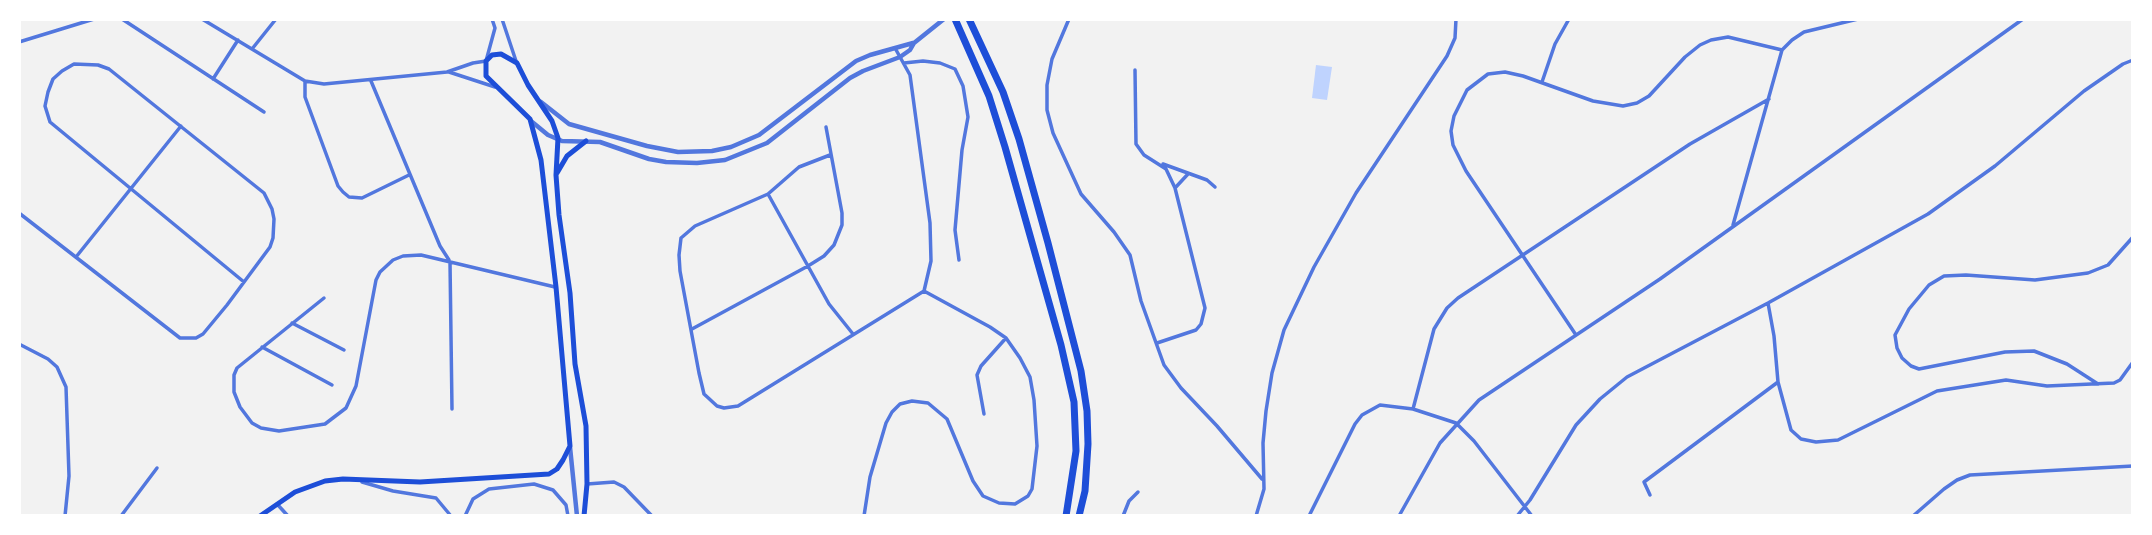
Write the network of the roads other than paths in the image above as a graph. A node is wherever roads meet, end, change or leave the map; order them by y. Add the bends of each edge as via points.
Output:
1 (94, 19) edge
2 (122, 19) edge
3 (202, 19) edge
4 (276, 19) edge
5 (492, 19) edge
6 (502, 19) edge
7 (944, 19) edge
8 (955, 19) edge
9 (969, 19) edge
10 (1069, 19) edge
11 (1456, 19) edge
12 (1569, 19) edge
13 (1858, 19) edge
14 (2023, 19) edge
15 (2016, 21) edge
16 (238, 40) junction
17 (19, 42) edge
18 (914, 43) junction
19 (895, 48) junction
20 (252, 49) junction
21 (1782, 50) junction
22 (900, 57) junction
23 (2133, 60) edge
24 (486, 61) junction
25 (517, 63) junction
26 (904, 63) junction
27 (1135, 70) dead end
28 (447, 72) junction
29 (214, 79) junction
30 (305, 81) junction
31 (371, 81) junction
32 (1542, 82) junction
33 (497, 88) junction
34 (1769, 99) junction
35 (541, 102) junction
36 (264, 112) dead end
37 (530, 120) junction
38 (180, 126) junction
39 (826, 127) dead end
40 (558, 138) junction
41 (586, 141) junction
42 (830, 155) junction
43 (1157, 162) junction
44 (1190, 173) junction
45 (409, 175) junction
46 (556, 175) junction
47 (1215, 187) dead end
48 (1175, 188) junction
49 (131, 189) junction
50 (768, 194) junction
51 (19, 213) edge
52 (1732, 227) junction
53 (2133, 237) edge
54 (1521, 256) junction
55 (76, 257) junction
56 (959, 260) dead end
57 (450, 262) junction
58 (808, 267) junction
59 (244, 282) junction
60 (556, 287) junction
61 (924, 291) junction
62 (324, 298) dead end
63 (1768, 303) junction
64 (292, 323) junction
65 (692, 329) junction
66 (853, 334) junction
67 (1576, 335) junction
68 (1006, 338) junction
69 (1157, 343) junction
70 (19, 344) edge
71 (262, 347) junction
72 (344, 350) dead end
73 (2133, 362) edge
74 (1778, 382) junction
75 (2098, 384) junction
76 (332, 385) dead end
77 (452, 409) dead end
78 (1413, 409) junction
79 (984, 414) dead end
80 (1456, 423) junction
81 (570, 446) junction
82 (2133, 466) edge
83 (157, 468) dead end
84 (356, 480) junction
85 (1264, 481) junction
86 (587, 484) junction
87 (1138, 492) dead end
88 (1650, 495) dead end
89 (276, 503) junction
90 (1524, 507) junction
91 (264, 515) edge
92 (65, 516) edge
93 (121, 516) edge
94 (288, 516) edge
95 (451, 516) edge
96 (465, 516) edge
97 (568, 516) edge
98 (577, 516) edge
99 (584, 516) edge
100 (652, 516) edge
101 (864, 516) edge
102 (1066, 516) edge
103 (1079, 516) edge
104 (1124, 516) edge
105 (1256, 516) edge
106 (1309, 516) edge
107 (1399, 516) edge
108 (1517, 516) edge
109 (1532, 516) edge
110 (1913, 516) edge

1 - 17 street
2 - 29 street
3 - 16 street
4 - 20 street
5 - 24 street via 495,28
6 - 25 street
7 - 18 street
8 - 102 highway via 989,96 1005,147 1074,402 1076,452
9 - 103 highway via 1019,139 1078,358 1088,444
10 - 69 street via 1049,72 1049,122 1081,194 1130,255
11 - 85 street via 1447,57 1356,193 1284,330 1266,411
12 - 32 street
13 - 21 street via 1804,32
14 - 15 street
15 - 52 street
16 - 20 street
16 - 29 street
18 - 19 street
18 - 22 street
19 - 22 street
19 - 35 street via 844,69 750,141 712,151 678,152 569,124
20 - 30 street
21 - 32 street via 1728,37 1711,40 1685,57 1650,96 1623,106 1593,101
21 - 34 street
22 - 26 street
22 - 41 street via 850,78 767,143 725,160 666,162
23 - 63 street via 2084,91 1995,166 1928,214
24 - 25 main road via 501,54
24 - 28 street
24 - 33 main road via 486,76
25 - 35 main road
26 - 56 street via 940,63 955,69 963,86 968,117 955,230
26 - 61 street via 910,75 931,233
27 - 43 street via 1135,138 1144,155
28 - 31 street
28 - 33 street
29 - 36 street
30 - 31 street
30 - 45 street via 305,97 343,192 362,198
31 - 45 street
32 - 54 street via 1505,72 1488,74 1468,90 1451,131 1452,145 1466,171
33 - 37 main road
34 - 52 street
34 - 54 street via 1690,144
35 - 40 main road
37 - 40 street
37 - 60 main road via 541,160
38 - 49 street
38 - 49 street via 109,69 74,64 53,79 46,106 50,122
38 - 59 street via 259,189 272,209 270,247
39 - 42 street
40 - 41 street
40 - 46 main road
41 - 46 main road via 567,156
42 - 50 street via 799,167
42 - 58 street via 842,225 834,245
43 - 44 street
43 - 48 street
44 - 47 street
44 - 48 street
45 - 57 street
46 - 86 main road via 575,364 586,426
48 - 69 street via 1205,308 1196,330
49 - 55 street
49 - 59 street
50 - 58 street
50 - 65 street via 695,226 681,238 678,256
51 - 55 street
52 - 67 street
53 - 75 street via 2108,265 2088,273 2035,280 1944,276 1922,293 1895,335 1902,358 1919,369 2034,351 2067,364
54 - 67 street
54 - 78 street via 1458,298 1440,318
55 - 59 street via 180,338 203,334
57 - 60 street
57 - 71 street via 403,256 380,272 353,397 326,424 279,431 252,423 234,392 234,375 242,362
57 - 77 street
58 - 65 street
58 - 66 street
60 - 81 main road
61 - 66 street
61 - 68 street
62 - 64 street
63 - 74 street
63 - 90 street via 1613,388 1564,440
64 - 71 street
64 - 72 street
65 - 66 street via 704,394 724,408 738,407
67 - 80 street via 1479,400
68 - 79 street via 977,374
68 - 101 street via 1030,377 1034,400 1035,467 1028,496 1007,505 983,496 947,419 928,403 912,401 900,404 887,424
69 - 85 street via 1164,365 1181,388
70 - 92 street via 57,367 66,387 69,476
71 - 76 street
73 - 75 street via 2120,380
74 - 75 street via 1791,430 1801,439 1816,442 1838,440 1937,390 1961,385 2006,380 2047,386
74 - 88 street via 1644,482
78 - 80 street
78 - 106 street via 1380,405 1362,415
80 - 90 street
80 - 107 street
81 - 84 main road via 549,474 420,482
81 - 98 street
82 - 110 street via 1970,475 1956,480
83 - 93 street
84 - 89 main road via 317,483
84 - 95 street via 436,498
85 - 105 street
86 - 99 main road
86 - 100 street via 614,482
87 - 104 street
89 - 91 main road
89 - 94 street
90 - 108 street
90 - 109 street
96 - 97 street via 473,499 489,489 534,484 553,490 566,505

